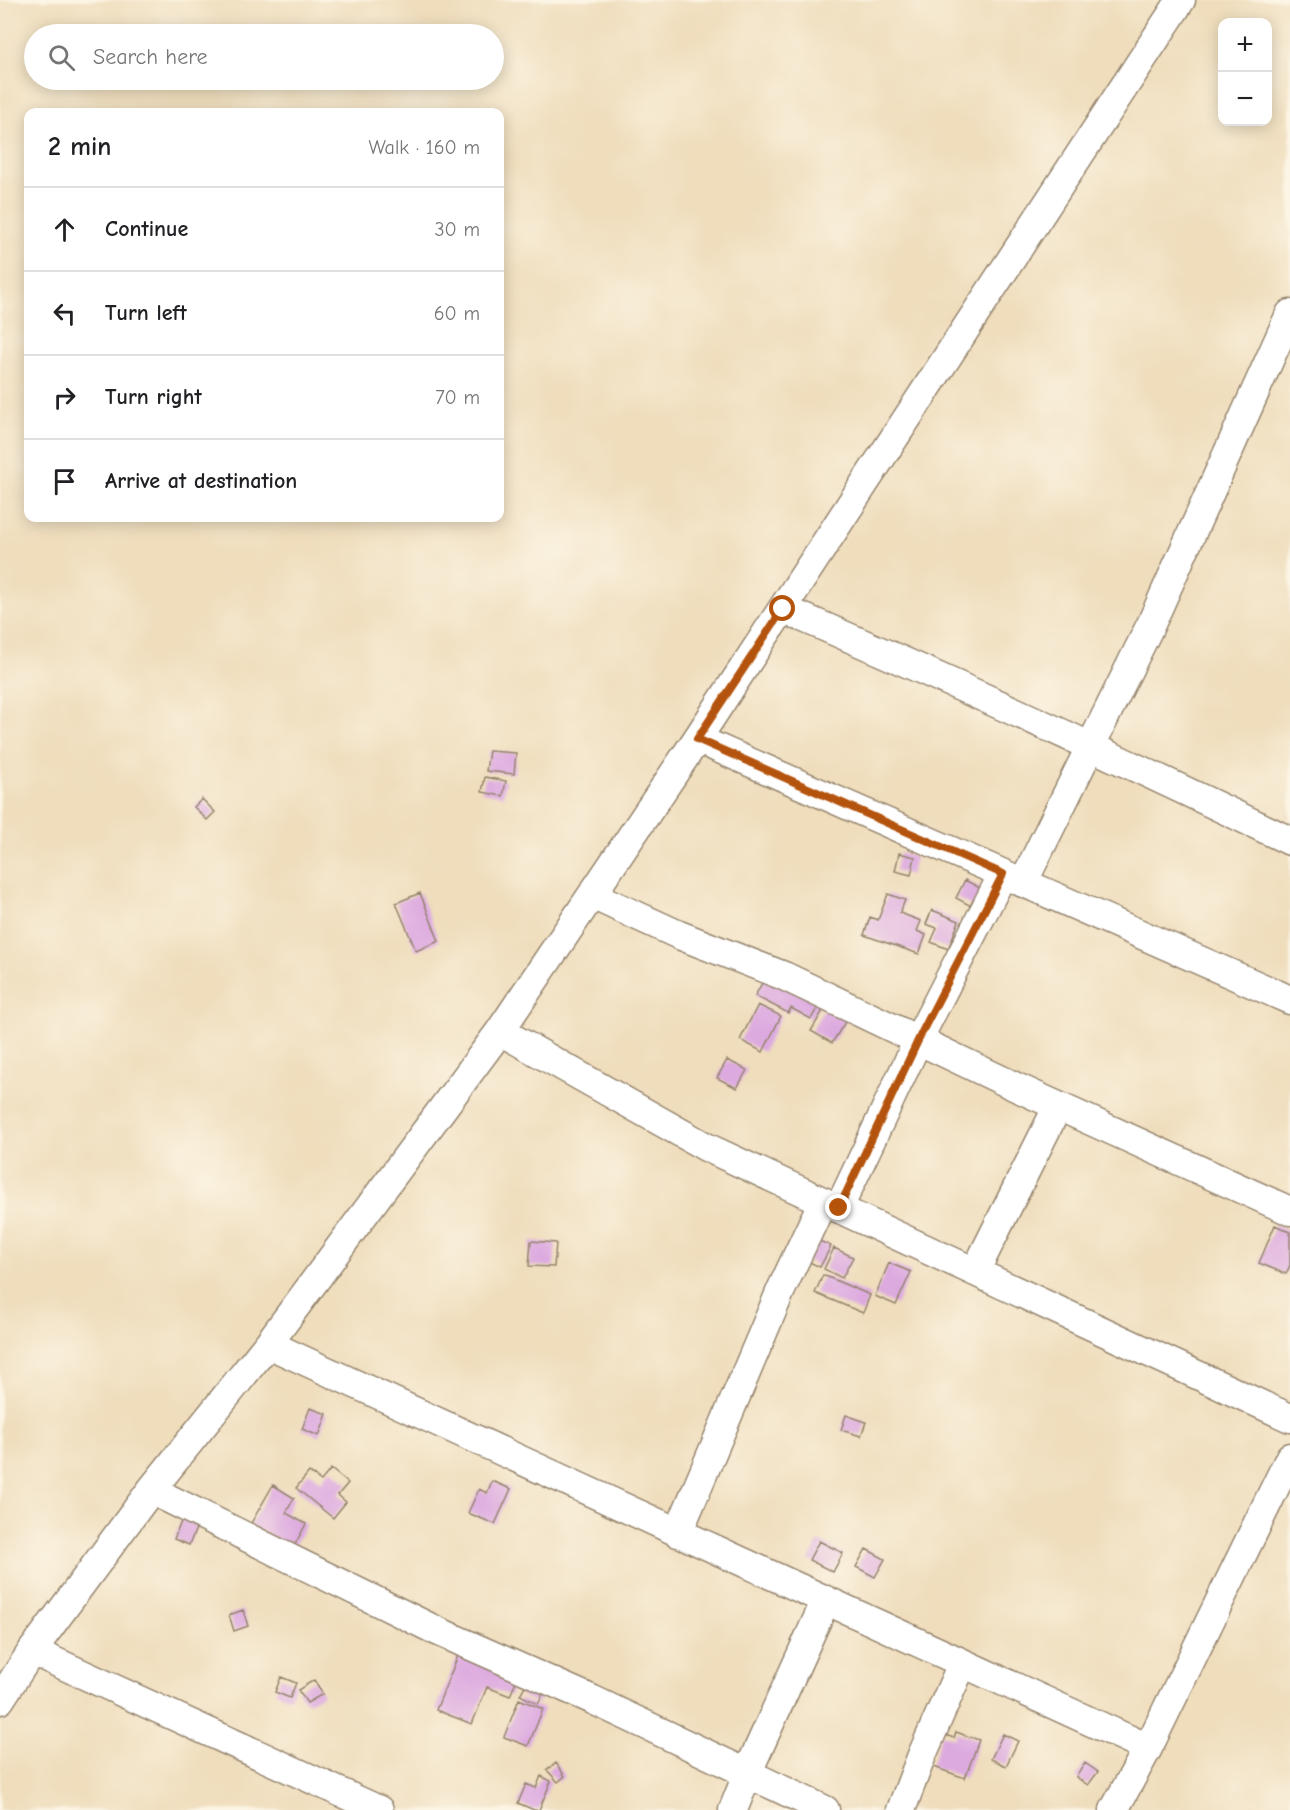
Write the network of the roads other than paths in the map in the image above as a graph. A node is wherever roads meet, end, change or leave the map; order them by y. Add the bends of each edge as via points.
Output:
1 (1181, 0) edge
2 (1290, 314) edge
3 (783, 609) junction
4 (697, 739) junction
5 (1091, 745) junction
6 (1290, 841) edge
7 (1013, 878) junction
8 (592, 895) junction
9 (1290, 1000) edge
10 (500, 1031) junction
11 (918, 1040) junction
12 (1058, 1106) junction
13 (831, 1204) junction
14 (1290, 1211) edge
15 (975, 1272) junction
16 (268, 1344) junction
17 (1290, 1418) edge
18 (1290, 1457) edge
19 (152, 1490) junction
20 (678, 1533) junction
21 (826, 1600) junction
22 (32, 1651) junction
23 (963, 1664) junction
24 (0, 1700) edge
25 (1148, 1748) junction
26 (748, 1773) junction
27 (379, 1810) edge
28 (733, 1810) edge
29 (825, 1810) edge
30 (901, 1810) edge
31 (1114, 1810) edge

1 - 3 street
2 - 5 street via 1151,624
3 - 4 street
3 - 5 street
4 - 7 street
4 - 8 street
5 - 6 street
5 - 7 street
7 - 9 street
7 - 11 street
8 - 10 street
8 - 11 street via 679,935 784,976
10 - 13 street via 706,1147
10 - 16 street
11 - 12 street
11 - 13 street
12 - 14 street
12 - 15 street
13 - 15 street
13 - 20 street via 781,1290
15 - 17 street
16 - 19 street
16 - 20 street
18 - 25 street
19 - 22 street
19 - 26 street via 435,1630
20 - 21 street
21 - 23 street
21 - 26 street
22 - 24 street
22 - 27 street
23 - 25 street
23 - 30 street
25 - 31 street
26 - 28 street
26 - 29 street

